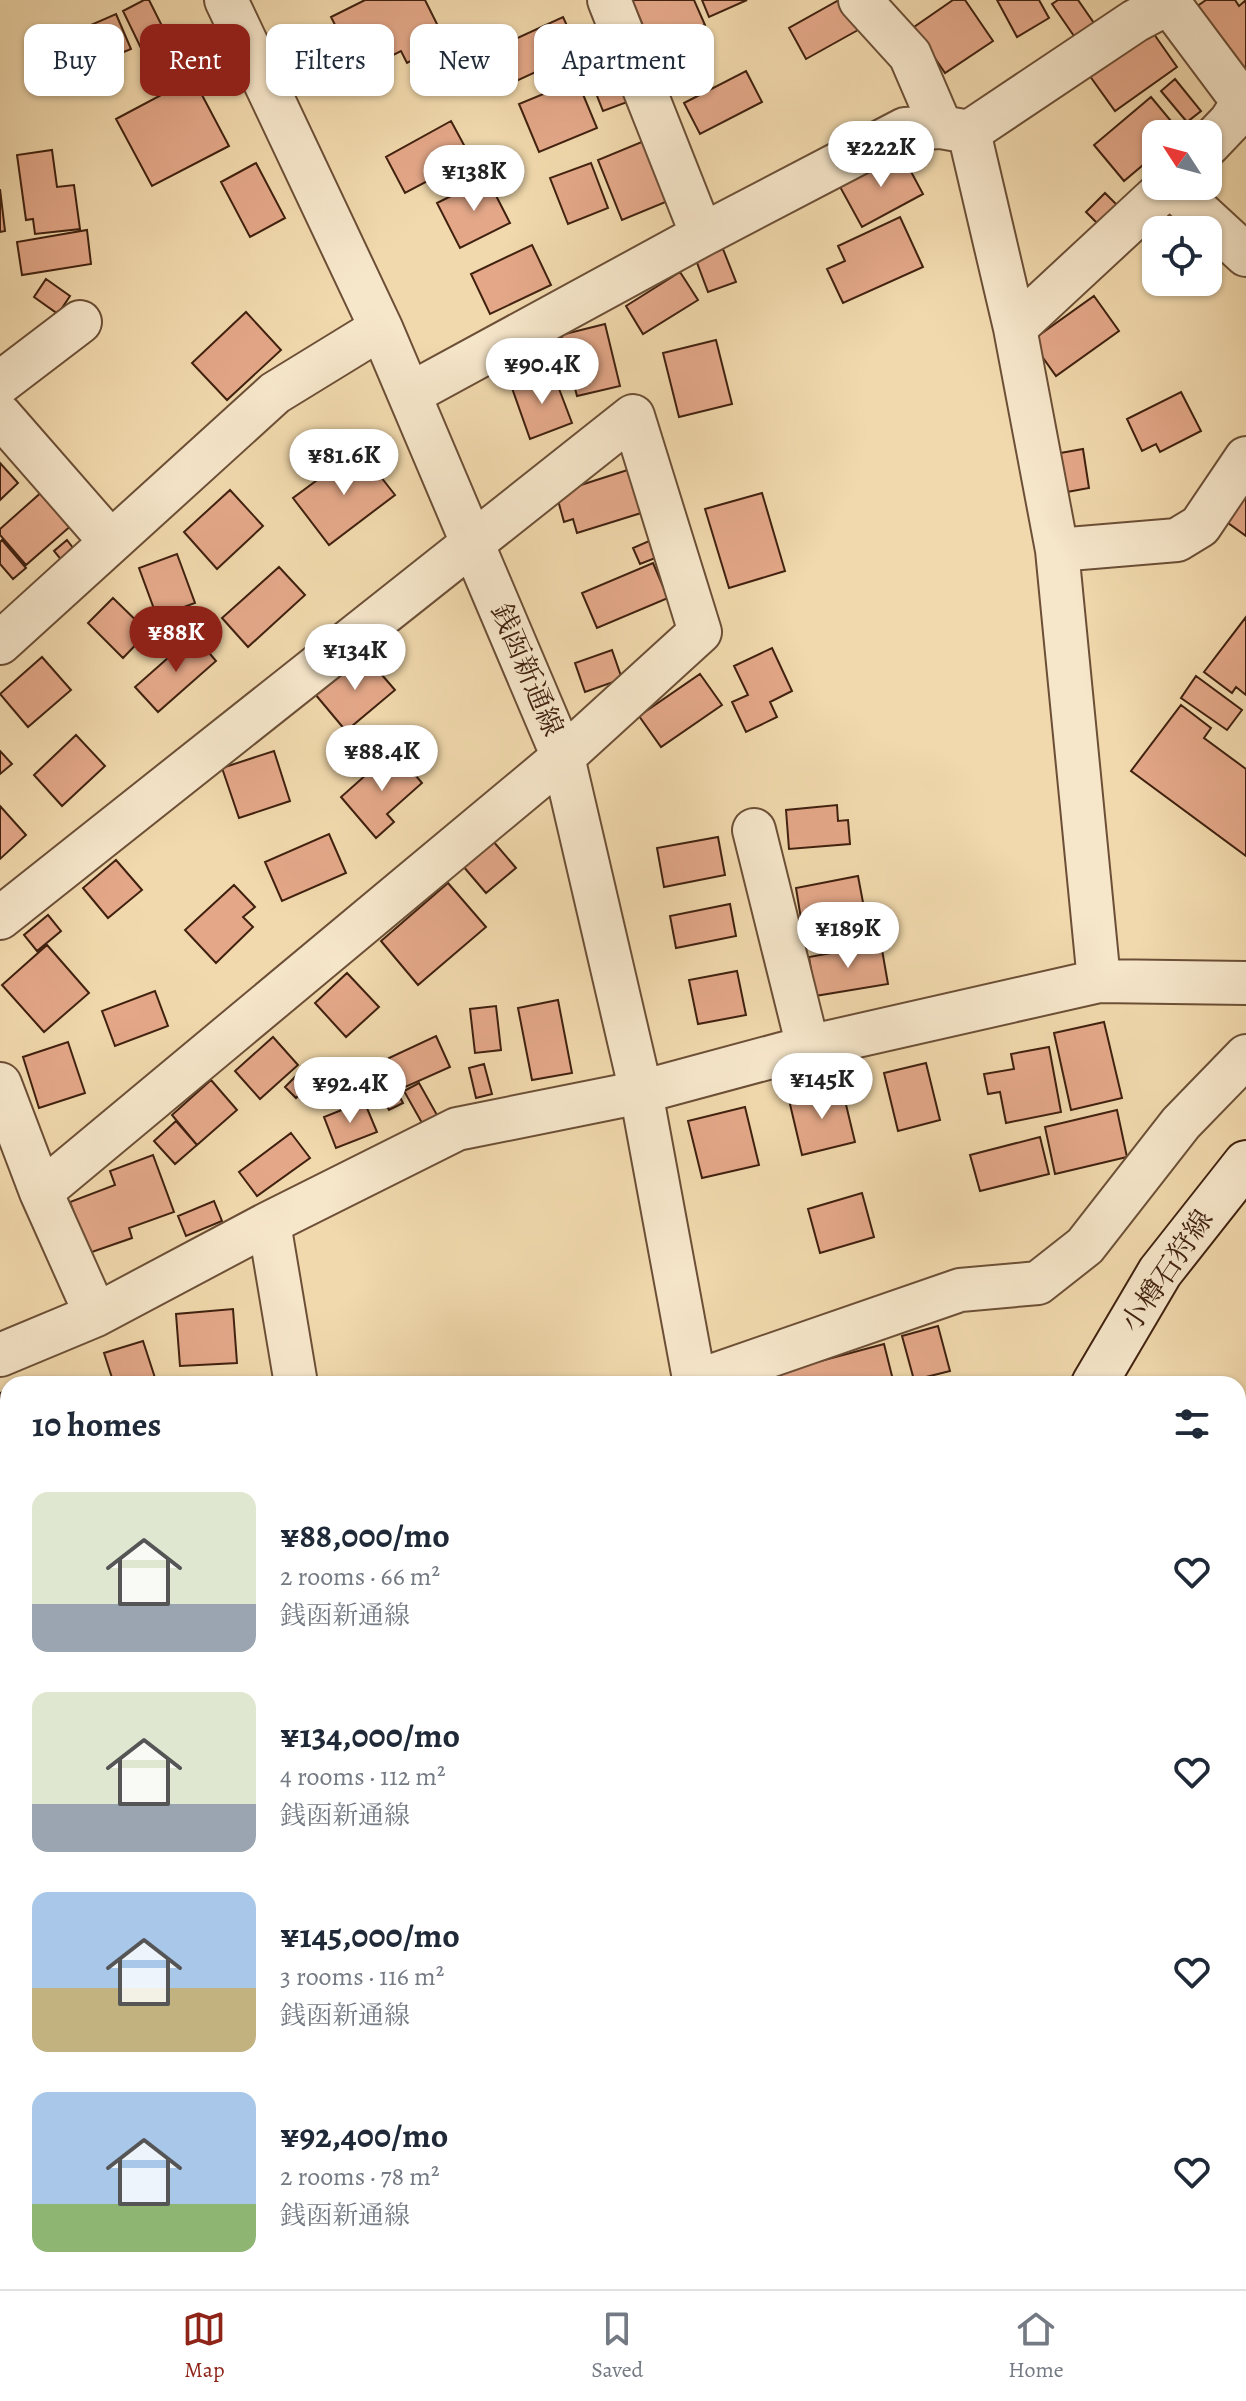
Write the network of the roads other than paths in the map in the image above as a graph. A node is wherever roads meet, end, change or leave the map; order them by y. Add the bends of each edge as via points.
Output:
1 (226, 0) edge
2 (609, 0) edge
3 (860, 0) edge
4 (1244, 102) edge
5 (955, 129) junction
6 (1222, 130) edge
7 (1155, 200) edge
8 (1185, 200) edge
9 (702, 235) junction
10 (1246, 255) edge
11 (80, 322) dead end
12 (381, 328) junction
13 (1015, 328) junction
14 (0, 383) edge
15 (410, 394) junction
16 (0, 415) edge
17 (1246, 458) edge
18 (111, 542) junction
19 (473, 542) junction
20 (1057, 550) junction
21 (0, 643) edge
22 (563, 757) junction
23 (754, 830) dead end
24 (0, 918) edge
25 (1099, 981) junction
26 (1246, 983) edge
27 (808, 1047) junction
28 (1246, 1056) edge
29 (0, 1084) edge
30 (641, 1092) junction
31 (1246, 1163) edge
32 (41, 1192) junction
33 (269, 1223) junction
34 (96, 1315) junction
35 (0, 1355) edge
36 (295, 1376) edge
37 (693, 1376) edge
38 (714, 1376) edge
39 (1099, 1376) edge

1 - 12 street, 銭函新通線
2 - 9 street
3 - 5 street via 910,55
4 - 5 street via 1169,3
4 - 6 street
5 - 9 street via 905,129
5 - 13 street
7 - 13 street
8 - 10 street
9 - 15 street
11 - 14 street
12 - 15 street, 銭函新通線
12 - 18 street via 275,393
13 - 20 street
15 - 19 street, 銭函新通線
16 - 18 street
17 - 20 street via 1200,526 1177,540
18 - 21 street
19 - 22 street, 銭函新通線
19 - 22 street via 633,416 700,632
19 - 24 street
20 - 25 street
22 - 30 street, 銭函新通線
22 - 32 street
23 - 27 street
25 - 26 street
25 - 27 street
27 - 30 street
28 - 38 street via 1181,1123 1085,1246 1038,1283 960,1290
29 - 32 street
30 - 33 street via 457,1129
30 - 37 street, 銭函新通線
31 - 39 main road, 小樽石狩線 via 1160,1272
32 - 34 street
33 - 34 street
33 - 36 street
34 - 35 street

